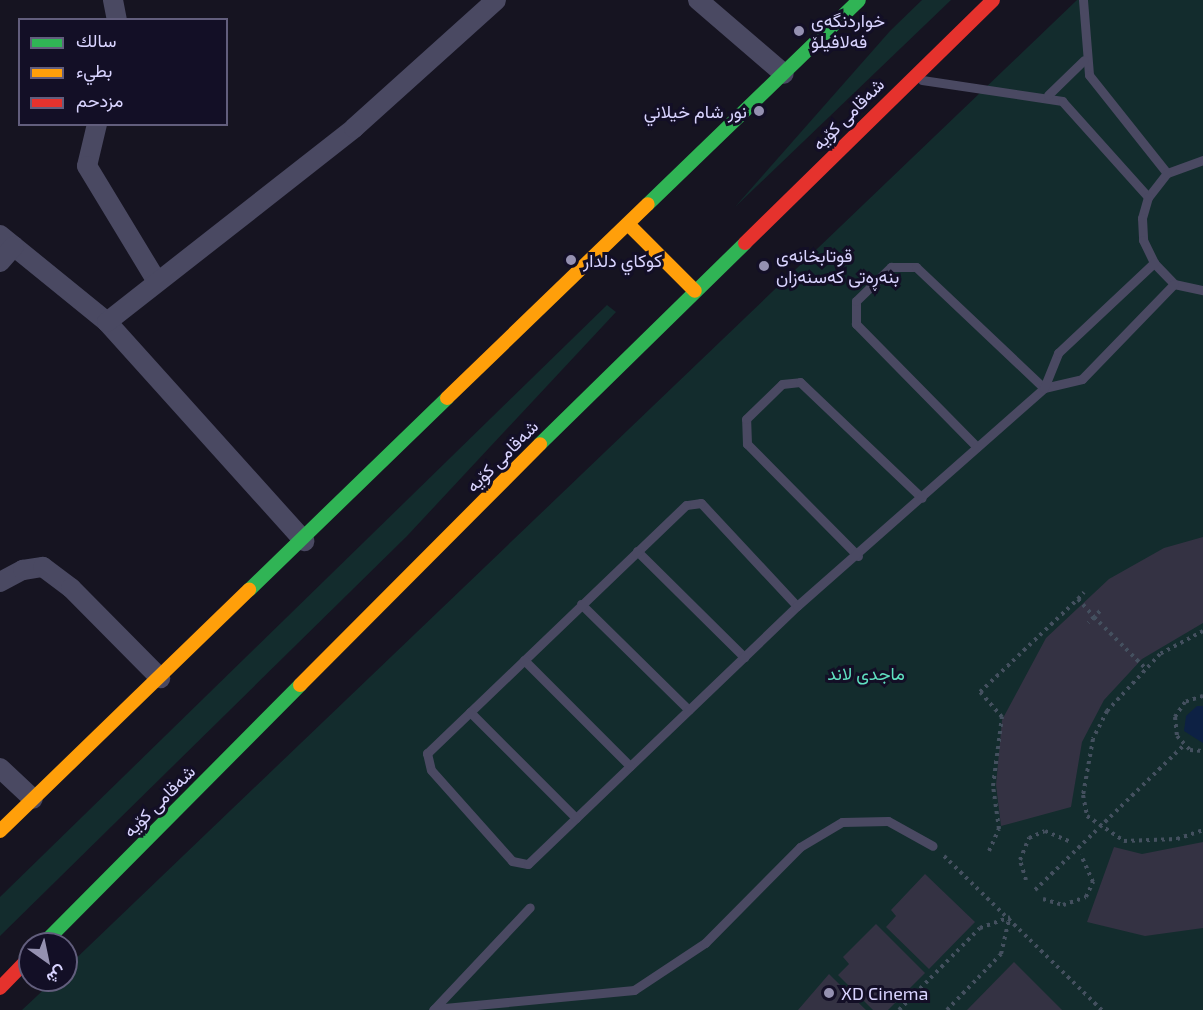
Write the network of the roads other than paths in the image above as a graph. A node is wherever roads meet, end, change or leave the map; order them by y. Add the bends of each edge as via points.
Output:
1 (113, 0) edge
2 (495, 0) edge
3 (698, 0) edge
4 (859, 0) edge
5 (993, 0) edge
6 (1083, 0) edge
7 (117, 18) edge
8 (1084, 60) junction
9 (784, 74) junction
10 (910, 78) junction
11 (1048, 95) junction
12 (97, 126) edge
13 (1203, 160) edge
14 (1167, 173) junction
15 (1148, 197) junction
16 (629, 225) junction
17 (7, 241) edge
18 (0, 262) edge
19 (1154, 263) junction
20 (156, 280) junction
21 (1174, 284) junction
22 (1203, 290) edge
23 (695, 291) junction
24 (107, 322) junction
25 (1044, 388) junction
26 (977, 447) junction
27 (922, 498) junction
28 (303, 541) junction
29 (637, 551) junction
30 (858, 556) junction
31 (0, 582) edge
32 (581, 604) junction
33 (797, 606) junction
34 (744, 657) junction
35 (524, 660) junction
36 (160, 678) junction
37 (689, 710) junction
38 (470, 712) junction
39 (630, 766) junction
40 (0, 768) edge
41 (33, 799) junction
42 (576, 818) junction
43 (0, 831) edge
44 (933, 846) road end
45 (530, 907) dead end
46 (55, 932) edge
47 (18, 969) edge
48 (0, 988) edge
49 (433, 1009) edge

1 - 7 street
2 - 20 street via 354,128
3 - 9 street
4 - 9 highway
5 - 10 highway, شەقامی کۆیە
6 - 8 lane
8 - 11 lane
8 - 14 lane via 1098,88
9 - 16 highway
10 - 11 lane via 986,92
10 - 23 highway, شەقامی کۆیە
11 - 15 lane via 1073,110
12 - 20 street via 87,166
13 - 14 lane
14 - 15 lane
15 - 19 lane via 1143,240
16 - 23 highway
16 - 28 highway
17 - 18 street
17 - 24 street
19 - 21 lane
19 - 25 lane via 1058,353
20 - 24 street
21 - 22 lane
21 - 25 lane via 1082,380
23 - 46 highway, شەقامی کۆیە
24 - 28 street
25 - 26 lane
25 - 26 lane via 916,267 891,267 856,302 856,324
26 - 27 lane
27 - 30 lane
27 - 30 lane via 800,382 782,384 747,419 747,444
28 - 36 highway
29 - 32 lane
29 - 33 lane via 686,505 701,503
29 - 34 lane
30 - 33 lane
31 - 36 street via 23,570 43,567 71,588
32 - 35 lane
32 - 37 lane
33 - 34 lane
34 - 37 lane
35 - 38 lane
35 - 39 lane
36 - 41 highway
37 - 39 lane
38 - 42 lane
38 - 42 lane via 427,753 431,770 512,861 528,864
39 - 42 lane
40 - 41 street
41 - 43 highway
44 - 49 lane via 888,821 842,822 800,847 705,943 634,990
45 - 49 lane
47 - 48 highway

